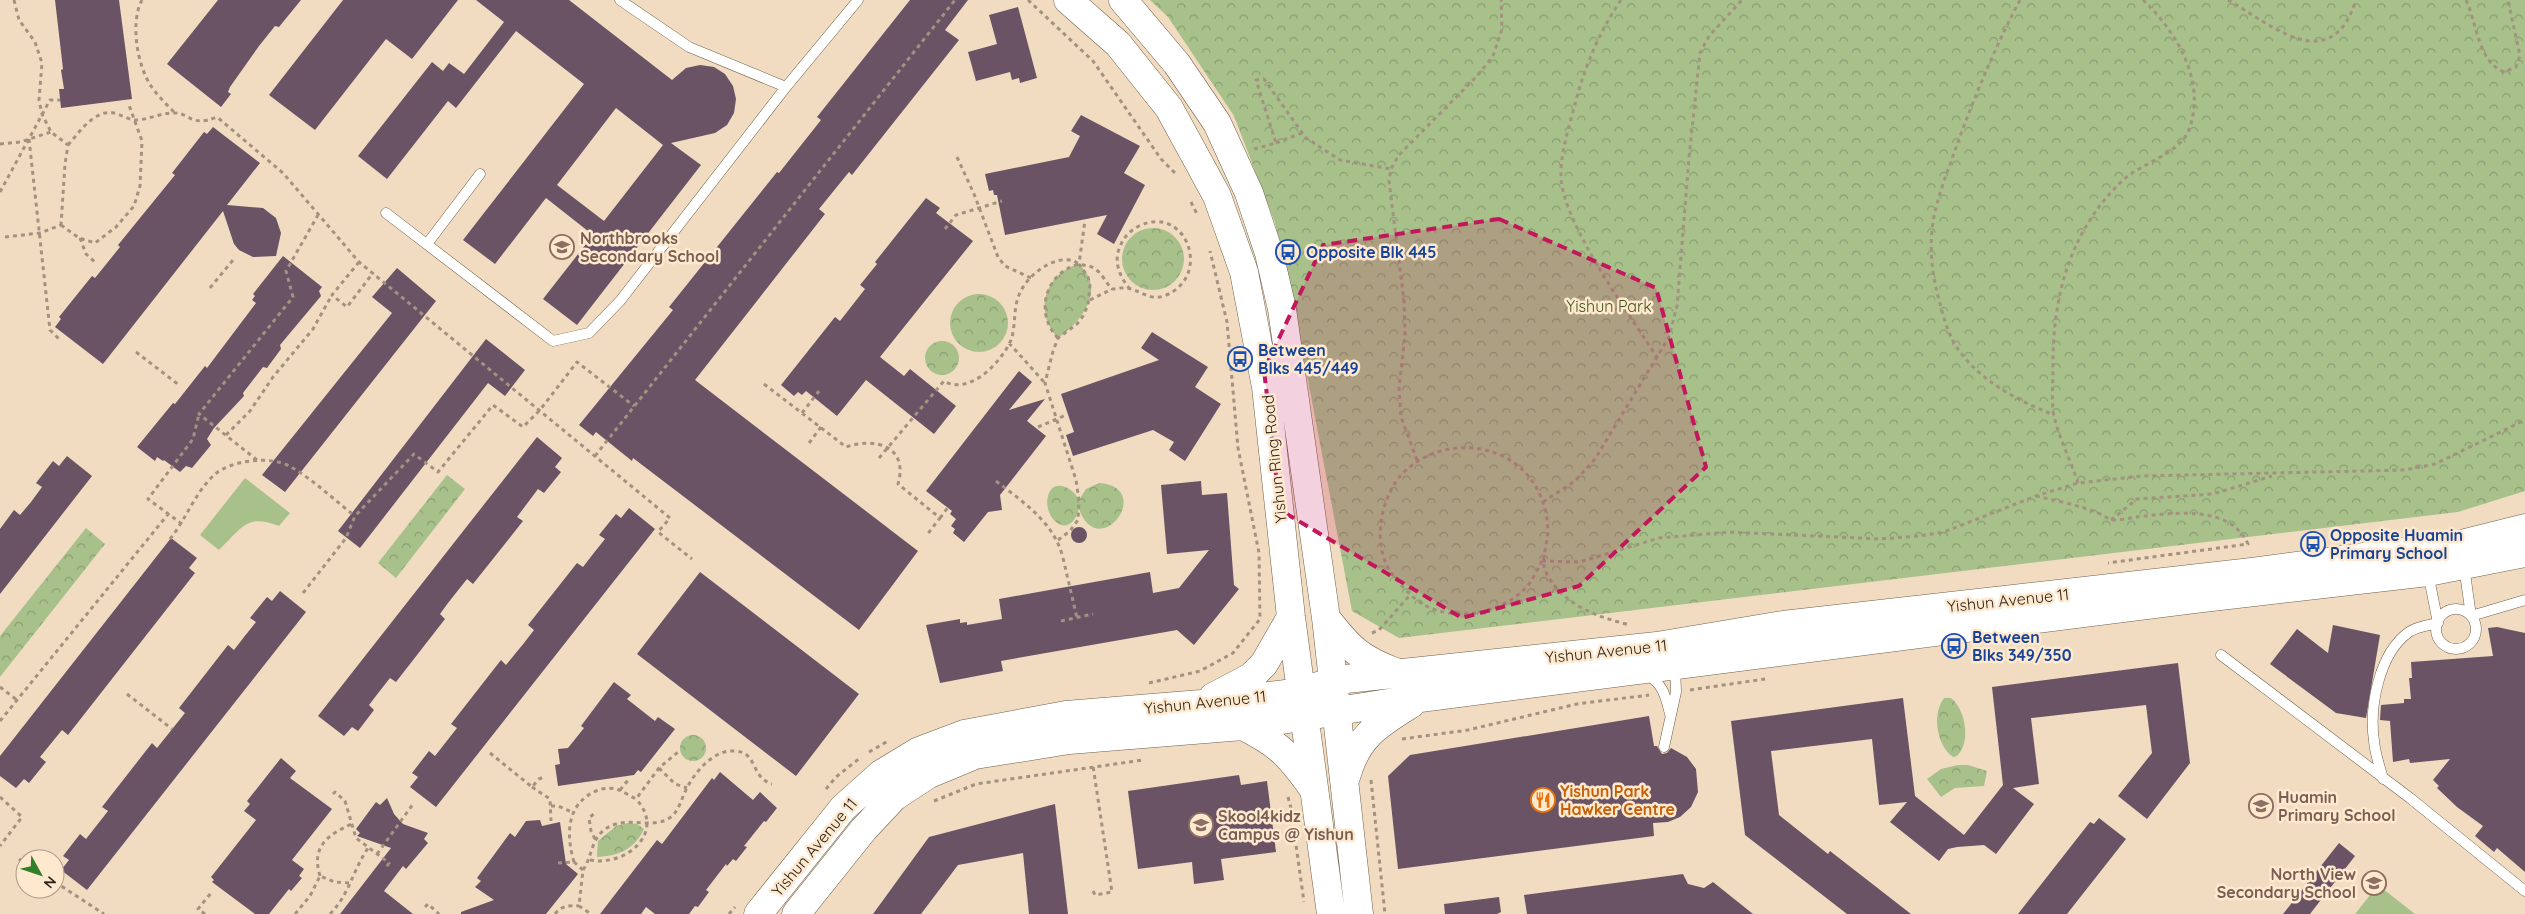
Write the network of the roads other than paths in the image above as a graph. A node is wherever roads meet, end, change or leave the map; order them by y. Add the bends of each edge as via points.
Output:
1 (620, 0) edge
2 (858, 0) edge
3 (1068, 0) edge
4 (1124, 0) edge
5 (786, 87) junction
6 (480, 174) dead end
7 (386, 213) dead end
8 (427, 244) junction
9 (2525, 528) edge
10 (2525, 553) edge
11 (2463, 555) junction
12 (2427, 561) junction
13 (2525, 600) edge
14 (2471, 616) junction
15 (1291, 617) junction
16 (1326, 618) junction
17 (2438, 623) junction
18 (2221, 655) dead end
19 (1666, 656) junction
20 (1442, 669) junction
21 (1630, 672) junction
22 (1400, 673) junction
23 (1334, 682) junction
24 (1462, 694) junction
25 (1420, 698) junction
26 (1201, 704) junction
27 (1302, 704) junction
28 (1338, 711) junction
29 (1671, 717) junction
30 (1243, 726) junction
31 (1664, 747) dead end
32 (2383, 779) junction
33 (1344, 786) junction
34 (1301, 791) junction
35 (2525, 891) edge
36 (749, 906) edge
37 (1318, 910) edge
38 (796, 914) edge
39 (1359, 914) edge

1 - 5 lane via 690,47
2 - 5 lane
3 - 15 street, Yishun Ring Road via 1118,44 1169,108 1218,196 1232,231 1244,272 1266,387
4 - 16 street, Yishun Ring Road via 1176,64 1217,123 1249,193 1269,252 1282,309
5 - 8 lane via 620,301 588,333 553,341
6 - 8 lane
7 - 8 lane
9 - 11 street, Yishun Avenue 11
10 - 11 street, Yishun Avenue 11
11 - 12 street, Yishun Avenue 11
11 - 14 lane
12 - 17 lane
12 - 19 street, Yishun Avenue 11 via 2192,580 1783,624
13 - 14 lane
14 - 17 lane via 2456,609 2445,613
14 - 17 lane via 2475,636 2460,648 2453,649 2441,642
15 - 26 street via 1275,648 1251,677
15 - 27 street, Yishun Ring Road
16 - 22 street via 1353,651 1372,663
16 - 23 street, Yishun Ring Road
17 - 32 lane via 2410,632 2390,651 2381,672 2375,702 2374,741
18 - 32 lane
19 - 20 street, Yishun Avenue 11
19 - 21 street, Yishun Avenue 11
19 - 29 lane via 1676,692
20 - 22 street, Yishun Avenue 11
20 - 24 street via 1446,681
21 - 24 street, Yishun Avenue 11
21 - 29 lane via 1649,676 1665,693
22 - 23 street, Yishun Avenue 11
23 - 27 street, Yishun Avenue 11
23 - 28 street, Yishun Ring Road
24 - 25 street, Yishun Avenue 11
25 - 28 street, Yishun Avenue 11
25 - 33 street via 1378,725 1363,739 1351,759
26 - 27 street, Yishun Avenue 11
26 - 36 street, Yishun Avenue 11 via 1066,715 964,734 919,751 881,774 843,808
27 - 28 street, Yishun Avenue 11
27 - 30 street, Yishun Avenue 11
27 - 34 street, Yishun Ring Road
28 - 33 street, Yishun Ring Road
29 - 31 lane
30 - 34 street via 1280,747 1293,760
30 - 38 street, Yishun Avenue 11 via 1069,740 975,755 929,774 894,797
32 - 35 lane
33 - 39 street, Yishun Ring Road
34 - 37 street, Yishun Ring Road

